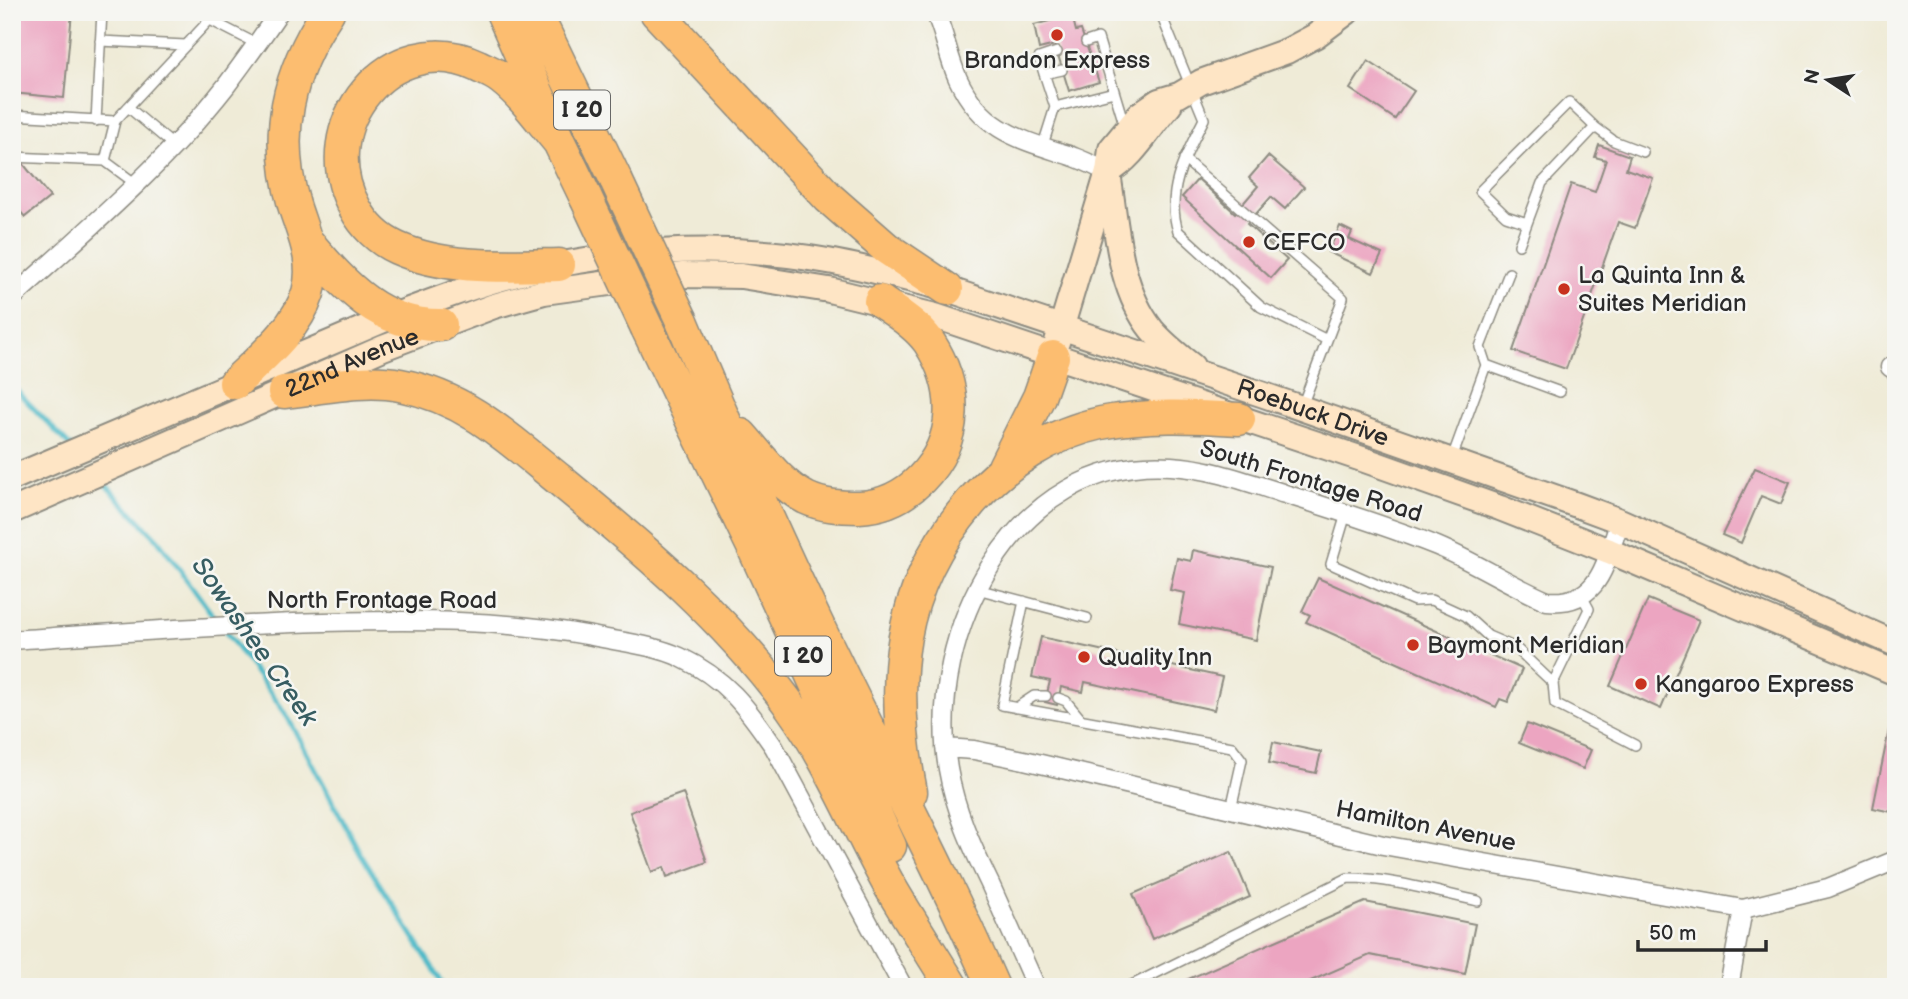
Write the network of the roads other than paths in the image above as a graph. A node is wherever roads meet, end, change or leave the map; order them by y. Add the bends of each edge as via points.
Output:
1 (102, 12) edge
2 (279, 12) edge
3 (328, 12) edge
4 (502, 12) edge
5 (535, 12) edge
6 (656, 12) edge
7 (935, 12) edge
8 (1160, 12) edge
9 (1347, 12) edge
10 (214, 16) edge
11 (100, 41) junction
12 (1086, 42) dead end
13 (257, 44) junction
14 (186, 45) junction
15 (1058, 52) dead end
16 (1104, 58) junction
17 (1092, 62) dead end
18 (1062, 70) dead end
19 (1045, 74) junction
20 (1185, 91) junction
21 (1114, 92) junction
22 (128, 107) junction
23 (1055, 107) junction
24 (12, 116) edge
25 (96, 121) junction
26 (115, 121) junction
27 (1595, 127) junction
28 (1125, 129) junction
29 (559, 142) junction
30 (173, 145) junction
31 (1042, 148) junction
32 (1643, 152) dead end
33 (12, 158) edge
34 (1184, 159) junction
35 (106, 161) junction
36 (1108, 172) junction
37 (136, 184) junction
38 (1527, 223) junction
39 (309, 244) junction
40 (1519, 245) dead end
41 (709, 263) junction
42 (559, 265) junction
43 (1508, 272) dead end
44 (947, 289) junction
45 (12, 298) edge
46 (880, 301) junction
47 (393, 316) junction
48 (441, 325) junction
49 (1327, 340) junction
50 (1057, 343) junction
51 (1486, 365) junction
52 (1204, 376) junction
53 (1560, 392) dead end
54 (258, 393) junction
55 (1301, 408) junction
56 (719, 409) junction
57 (1239, 418) junction
58 (1451, 460) junction
59 (1004, 468) junction
60 (12, 478) edge
61 (12, 512) edge
62 (1346, 514) junction
63 (1620, 521) junction
64 (1609, 551) junction
65 (977, 589) junction
66 (1582, 596) junction
67 (1024, 601) junction
68 (1087, 618) dead end
69 (12, 640) edge
70 (1896, 645) edge
71 (1896, 673) edge
72 (1553, 683) junction
73 (1046, 696) dead end
74 (1058, 698) dead end
75 (1016, 708) junction
76 (1080, 718) junction
77 (1635, 745) dead end
78 (945, 748) junction
79 (1231, 809) junction
80 (916, 821) junction
81 (1896, 860) edge
82 (1478, 901) dead end
83 (1743, 909) junction
84 (902, 987) edge
85 (952, 987) edge
86 (993, 987) edge
87 (1036, 987) edge
88 (1128, 987) edge
89 (1729, 987) edge

1 - 11 lane
2 - 13 street
3 - 39 highway via 299,64 284,131 285,169
4 - 29 highway, I 20
5 - 56 highway, I 20, bridge
6 - 44 highway via 829,198 886,248
7 - 31 street via 971,103 999,129
8 - 20 lane
9 - 20 main road via 1287,51
10 - 13 lane
10 - 14 lane
11 - 14 lane
11 - 25 lane
12 - 16 lane via 1098,38
13 - 30 street
14 - 22 lane
15 - 19 lane via 1039,58
16 - 17 lane
16 - 21 lane
18 - 19 lane
19 - 23 lane
20 - 28 main road via 1158,101
20 - 34 lane via 1204,119
20 - 36 main road via 1129,157
21 - 23 lane
21 - 28 lane
22 - 26 lane
22 - 30 lane
23 - 31 lane
24 - 25 lane
25 - 26 lane
26 - 35 lane
27 - 32 lane via 1614,141
27 - 38 lane via 1542,183
27 - 38 lane via 1569,102 1480,191 1506,216
28 - 36 main road via 1111,149
29 - 42 highway via 501,78 472,63 440,57 405,64 372,85 349,119 341,157 348,196 360,217 395,247 421,256 477,264
29 - 85 highway, I 20, bridge via 783,611
30 - 37 street
31 - 36 street
33 - 35 lane
34 - 49 lane via 1343,298
34 - 49 lane via 1174,187 1178,231 1261,307
35 - 37 lane
36 - 50 main road
36 - 52 main road via 1123,265 1135,303 1152,330
37 - 45 street
38 - 40 lane
39 - 47 highway via 346,287
39 - 54 highway via 311,281 302,308
41 - 42 main road, 22nd Avenue via 647,254
41 - 44 main road, Roebuck Drive via 819,259
41 - 46 main road, Roebuck Drive
41 - 48 main road, 22nd Avenue via 639,279 544,292
42 - 47 main road, 22nd Avenue via 445,296
43 - 51 lane via 1480,347
44 - 50 main road, Roebuck Drive
46 - 50 main road, Roebuck Drive
46 - 56 highway via 928,342 944,373 951,407 941,455 903,494 863,507 828,505 804,497
47 - 48 highway via 409,323
47 - 54 main road, 22nd Avenue
48 - 54 main road, 22nd Avenue
49 - 55 lane
50 - 52 main road, Roebuck Drive
50 - 57 main road, Roebuck Drive
50 - 59 highway via 1040,397
51 - 53 lane
51 - 58 lane
52 - 55 main road, Roebuck Drive
54 - 60 main road, 22nd Avenue
54 - 61 main road, 22nd Avenue
54 - 85 highway via 397,384 456,402 487,421 640,545 705,605 793,710
55 - 58 main road, Roebuck Drive
56 - 80 highway, I 20 via 825,641
57 - 59 highway via 1136,418 1100,424 1067,433
57 - 64 main road, Roebuck Drive via 1500,508
58 - 63 main road, Roebuck Drive
59 - 80 highway via 944,537 918,584 910,610 899,701
62 - 65 street, South Frontage Road via 1224,474 1167,465 1134,467 1078,484 1050,501 1008,541
62 - 66 street, South Frontage Road via 1437,547 1547,601
62 - 72 lane via 1331,564 1414,601 1431,600 1466,616 1488,636 1516,648
63 - 64 street
63 - 70 main road, Roebuck Drive
64 - 66 street via 1592,589
64 - 71 main road, Roebuck Drive
65 - 67 lane
65 - 78 street, South Frontage Road via 956,637 947,679
66 - 72 lane via 1589,608
67 - 68 lane
67 - 75 lane via 1002,705
69 - 84 street, North Frontage Road via 218,625 426,620 495,622 575,633 676,656 725,685 751,713 774,747
72 - 77 lane via 1555,704
73 - 75 lane via 1034,696
74 - 76 lane
75 - 76 lane
76 - 79 lane via 1232,747 1242,760
78 - 79 street, Hamilton Avenue via 1024,760
78 - 87 street, South Frontage Road via 967,834
79 - 83 street, Hamilton Avenue via 1383,845
80 - 86 highway, I 20
81 - 83 street, Hamilton Avenue via 1828,888
82 - 88 lane via 1348,878
83 - 89 street

